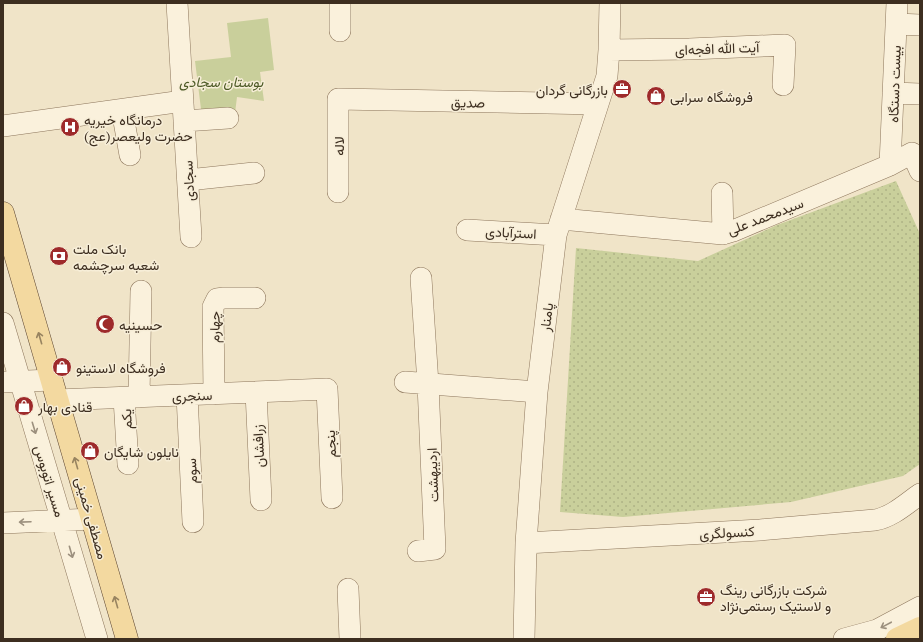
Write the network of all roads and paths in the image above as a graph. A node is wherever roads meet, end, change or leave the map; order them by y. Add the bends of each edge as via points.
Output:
1 (177, 3) edge
2 (340, 3) edge
3 (610, 3) edge
4 (897, 3) edge
5 (896, 24) junction
6 (920, 25) edge
7 (340, 31) dead end
8 (609, 50) junction
9 (783, 85) dead end
10 (894, 93) junction
11 (920, 94) edge
12 (338, 99) joint
13 (598, 104) junction
14 (122, 110) junction
15 (183, 111) junction
16 (228, 118) dead end
17 (3, 126) edge
18 (130, 156) dead end
19 (917, 162) edge
20 (890, 165) junction
21 (254, 173) dead end
22 (188, 180) junction
23 (338, 192) dead end
24 (722, 193) dead end
25 (4, 218) edge
26 (558, 227) junction
27 (467, 230) dead end
28 (723, 234) junction
29 (191, 237) dead end
30 (421, 278) dead end
31 (141, 291) dead end
32 (255, 298) dead end
33 (3, 323) edge
34 (12, 382) edge
35 (406, 382) dead end
36 (428, 384) junction
37 (327, 389) joint
38 (54, 390) junction
39 (256, 392) junction
40 (537, 392) junction
41 (214, 394) junction
42 (187, 395) junction
43 (132, 397) junction
44 (128, 464) dead end
45 (920, 494) edge
46 (332, 498) dead end
47 (261, 500) dead end
48 (92, 519) junction
49 (62, 520) junction
50 (193, 522) dead end
51 (3, 523) edge
52 (526, 543) junction
53 (418, 551) dead end
54 (348, 588) dead end
55 (920, 607) edge
56 (920, 628) edge
57 (97, 639) edge
58 (127, 639) edge
59 (350, 639) edge
60 (524, 639) edge
61 (844, 639) edge
62 (898, 639) edge

1 - 15 street, سجادی
2 - 7 street
3 - 8 street, پامنار
4 - 5 street, بیست دستگاه
5 - 6 street
5 - 10 street, بیست دستگاه
8 - 9 street, آیت الله افجه‌ای via 785,45
8 - 13 street, پامنار via 607,76
10 - 11 street
10 - 20 street, بیست دستگاه
12 - 13 street, صدیق
12 - 23 street, لاله
13 - 26 street, پامنار
14 - 15 street
14 - 17 street
14 - 18 street
15 - 16 street
15 - 22 street, سجادی
19 - 20 street, سیدمحمد علی
20 - 28 street, سیدمحمد علی
21 - 22 street
22 - 29 street, سجادی
24 - 28 street
38 -> 25 main road, مصطفی خمینی
26 - 27 street, استرآبادی
26 - 28 street, سیدمحمد علی
26 - 40 street, پامنار
30 - 36 street, اردیبهشت
31 - 43 street, یکم
32 - 41 street, چهارم via 217,299 213,307
33 - 34 street, مسیر اتوبوس
34 - 38 street, سنجری
34 -> 49 street, مسیر اتوبوس
35 - 36 street
36 - 40 street
36 - 53 street, اردیبهشت via 435,549
37 - 39 street, سنجری
37 - 46 street, پنجم
38 - 43 street, سنجری
48 -> 38 main road, مصطفی خمینی
39 - 41 street, سنجری
39 - 47 street, زرافشان
40 - 52 street, پامنار
41 - 42 street, سنجری
42 - 43 street, سنجری
42 - 50 street, سوم
43 - 44 street, یکم
45 - 52 street, کنسولگری via 895,512 875,520 760,530
48 - 49 street
58 -> 48 main road, مصطفی خمینی
49 -> 51 street
49 -> 57 street, مسیر اتوبوس
52 - 60 street, پامنار
54 - 59 street
55 -> 61 street via 877,630
56 - 62 main road

